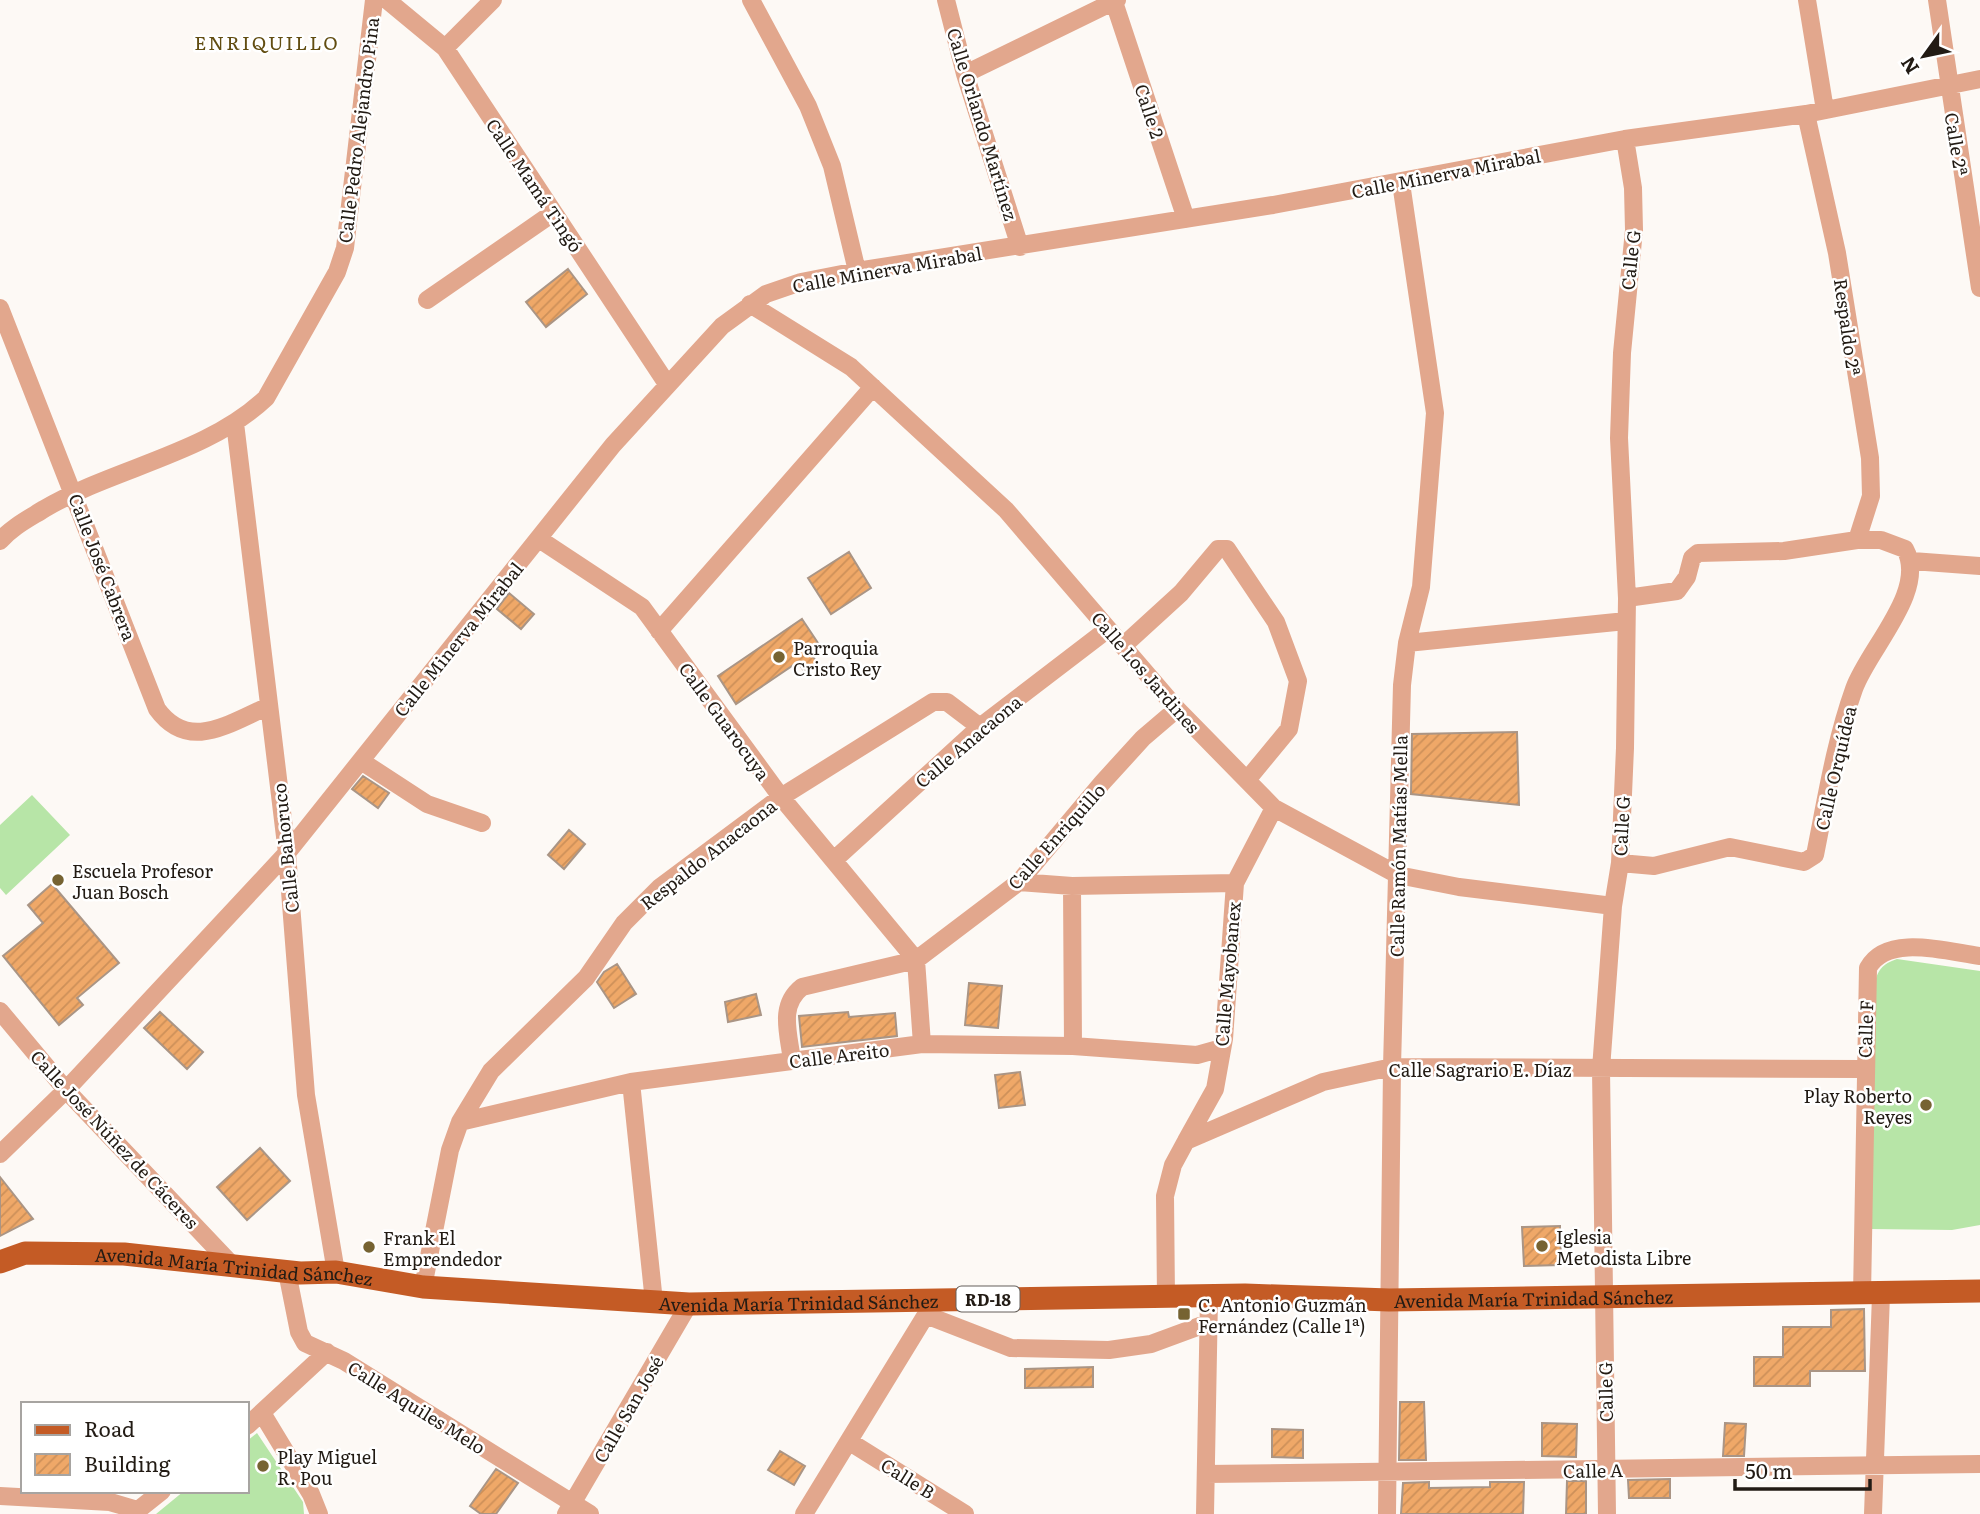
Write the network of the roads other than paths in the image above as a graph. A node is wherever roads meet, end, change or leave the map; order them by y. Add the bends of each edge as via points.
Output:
1 (374, 0) edge
2 (387, 0) edge
3 (493, 0) edge
4 (751, 0) edge
5 (946, 0) edge
6 (1807, 0) edge
7 (1937, 0) edge
8 (1116, 1) edge
9 (445, 48) junction
10 (965, 74) junction
11 (1980, 79) edge
12 (1948, 84) junction
13 (1825, 110) junction
14 (1806, 114) junction
15 (1625, 139) junction
16 (1401, 183) junction
17 (553, 213) junction
18 (1186, 219) junction
19 (1020, 247) junction
20 (858, 271) junction
21 (1980, 288) edge
22 (428, 300) dead end
23 (750, 304) junction
24 (0, 308) edge
25 (667, 384) junction
26 (873, 387) junction
27 (235, 423) junction
28 (74, 491) junction
29 (539, 539) junction
30 (1857, 540) junction
31 (0, 541) edge
32 (1912, 561) junction
33 (1980, 566) edge
34 (1627, 598) junction
35 (1626, 621) junction
36 (1108, 629) junction
37 (659, 631) junction
38 (1408, 643) junction
39 (1124, 646) junction
40 (269, 706) junction
41 (1177, 709) junction
42 (980, 727) junction
43 (361, 761) junction
44 (1247, 780) junction
45 (781, 797) junction
46 (1273, 808) junction
47 (482, 823) dead end
48 (287, 853) junction
49 (834, 860) junction
50 (1620, 863) junction
51 (1398, 875) junction
52 (1019, 882) junction
53 (1235, 883) junction
54 (1072, 886) junction
55 (1613, 906) junction
56 (1980, 956) edge
57 (916, 960) junction
58 (0, 1011) edge
59 (922, 1044) junction
60 (1073, 1046) junction
61 (1222, 1048) junction
62 (792, 1061) junction
63 (1392, 1067) junction
64 (1601, 1069) junction
65 (1864, 1069) junction
66 (631, 1082) junction
67 (66, 1090) junction
68 (460, 1122) junction
69 (1186, 1141) junction
70 (0, 1154) edge
71 (0, 1262) edge
72 (233, 1266) junction
73 (287, 1272) junction
74 (336, 1272) junction
75 (423, 1287) junction
76 (1980, 1291) edge
77 (1872, 1295) junction
78 (1166, 1298) junction
79 (1209, 1298) junction
80 (1604, 1298) junction
81 (1389, 1300) junction
82 (654, 1302) junction
83 (689, 1304) junction
84 (931, 1307) junction
85 (1208, 1324) junction
86 (327, 1352) junction
87 (262, 1413) junction
88 (248, 1425) edge
89 (850, 1442) junction
90 (1980, 1464) edge
91 (1872, 1466) junction
92 (1606, 1470) junction
93 (1387, 1472) junction
94 (1206, 1474) junction
95 (159, 1493) edge
96 (0, 1496) edge
97 (569, 1508) edge
98 (135, 1512) edge
99 (319, 1514) edge
100 (590, 1514) edge
101 (804, 1514) edge
102 (965, 1514) edge
103 (1205, 1514) edge
104 (1387, 1514) edge
105 (1607, 1514) edge
106 (1873, 1514) edge

1 - 27 street, Calle Pedro Alejandro Pina via 345,248 337,272 266,398
2 - 9 street, Calle Mamá Tingó
3 - 9 street
4 - 20 street via 808,106 832,166
5 - 10 street, Calle Orlando Martínez
6 - 13 street
7 - 12 street, Calle 2ª
8 - 10 street
8 - 18 street, Calle 2
9 - 17 street, Calle Mamá Tingó
10 - 19 street, Calle Orlando Martínez
11 - 12 street, Calle Minerva Mirabal
12 - 13 street, Calle Minerva Mirabal
12 - 21 street, Calle 2ª
13 - 14 street, Calle Minerva Mirabal
14 - 15 street, Calle Minerva Mirabal
14 - 30 street, Respaldo 2ª via 1837,253 1870,458 1871,496
15 - 16 street, Calle Minerva Mirabal
15 - 34 street, Calle G via 1634,230 1620,426
16 - 18 street, Calle Minerva Mirabal
16 - 38 street, Calle Ramón Matías Mella via 1435,413 1422,587
17 - 22 street
17 - 25 street, Calle Mamá Tingó
18 - 19 street, Calle Minerva Mirabal
19 - 20 street, Calle Minerva Mirabal
20 - 23 street, Calle Minerva Mirabal via 801,282
23 - 25 street, Calle Minerva Mirabal via 722,326
23 - 26 street, Calle Los Jardines via 851,367
24 - 28 street, Calle José Cabrera
25 - 29 street, Calle Minerva Mirabal via 612,445
26 - 36 street, Calle Los Jardines via 1006,510
26 - 37 street
27 - 28 street, Calle Pedro Alejandro Pina
27 - 40 street, Calle Bahoruco
28 - 31 street, Calle Pedro Alejandro Pina
28 - 40 street, Calle José Cabrera via 157,709 168,725 204,733
29 - 37 street, Calle Guarocuya via 642,607
29 - 43 street, Calle Minerva Mirabal
30 - 32 street via 1881,540 1905,549
30 - 34 street via 1784,551 1698,552 1677,590
32 - 33 street
32 - 50 street, Calle Orquídea via 1908,591 1855,686 1836,751 1815,855 1804,862 1730,847 1654,866
34 - 35 street, Calle G
35 - 38 street
35 - 50 street, Calle G
36 - 39 street, Calle Los Jardines
36 - 42 street, Calle Anacaona
37 - 45 street, Calle Guarocuya
38 - 51 street, Calle Ramón Matías Mella via 1402,685
39 - 41 street, Calle Los Jardines
39 - 44 street via 1181,593 1218,549 1227,549 1276,622 1298,681 1289,729
40 - 48 street, Calle Bahoruco
41 - 44 street, Calle Los Jardines
41 - 52 street, Calle Enriquillo via 1110,774
42 - 45 street, Respaldo Anacaona via 947,702 933,702
42 - 49 street, Calle Anacaona
43 - 47 street via 427,804
43 - 48 street, Calle Minerva Mirabal
44 - 46 street, Calle Los Jardines
45 - 49 street, Calle Guarocuya
45 - 68 street, Respaldo Anacaona via 640,905 586,978 491,1071
46 - 51 street, Calle Los Jardines
46 - 53 street, Calle Mayobanex
48 - 67 street, Calle Minerva Mirabal
48 - 74 street, Calle Bahoruco via 306,1095
49 - 57 street, Calle Guarocuya
50 - 55 street, Calle G
51 - 55 street, Calle Los Jardines
51 - 63 street, Calle Ramón Matías Mella
52 - 54 street
52 - 57 street, Calle Enriquillo
53 - 54 street
53 - 61 street, Calle Mayobanex
54 - 60 street
55 - 64 street, Calle G
56 - 65 street, Calle F via 1905,947 1873,959 1868,968
57 - 59 street
57 - 62 street, Calle Enriquillo via 802,987 791,996 786,1011
58 - 67 street, Calle José Núñez de Cáceres
59 - 60 street, Calle Areito
59 - 62 street, Calle Areito
60 - 61 street, Calle Areito via 1197,1055
61 - 69 street, Calle Mayobanex via 1215,1089
62 - 66 street, Calle Areito
63 - 64 street, Calle Sagrario E. Díaz
63 - 69 street, Calle Sagrario E. Díaz via 1323,1082
63 - 81 street, Calle Ramón Matías Mella
64 - 65 street, Calle Sagrario E. Díaz
64 - 80 street, Calle G
65 - 77 street, Calle F
66 - 68 street, Calle Areito
66 - 82 street
67 - 70 street, Calle Minerva Mirabal
67 - 72 street, Calle José Núñez de Cáceres
68 - 75 street, Respaldo Anacaona via 450,1150
69 - 78 street via 1173,1165 1165,1196
71 - 72 main road, Avenida María Trinidad Sánchez / RD-18 via 25,1253 124,1254
72 - 73 main road, Avenida María Trinidad Sánchez / RD-18
73 - 74 main road, Avenida María Trinidad Sánchez / RD-18
73 - 86 street, Calle Aquiles Melo via 299,1332 305,1343
74 - 75 main road, Avenida María Trinidad Sánchez / RD-18
75 - 82 main road, Avenida María Trinidad Sánchez / RD-18
76 - 77 main road, Avenida María Trinidad Sánchez / RD-18
77 - 80 main road, Avenida María Trinidad Sánchez / RD-18
77 - 91 street, Calle F
78 - 79 main road, Avenida María Trinidad Sánchez / RD-18
78 - 84 main road, Avenida María Trinidad Sánchez / RD-18
79 - 81 main road, Avenida María Trinidad Sánchez / RD-18
79 - 85 street
80 - 81 main road, Avenida María Trinidad Sánchez / RD-18
80 - 92 street, Calle G
81 - 93 street, Calle Ramón Matías Mella
82 - 83 main road, Avenida María Trinidad Sánchez / RD-18
83 - 84 main road, Avenida María Trinidad Sánchez / RD-18
83 - 97 street, Calle San José
84 - 85 street via 1011,1348 1109,1350 1151,1344
84 - 89 street
85 - 94 street
86 - 87 street
86 - 97 street, Calle Aquiles Melo
87 - 88 street
87 - 99 street
89 - 101 street
89 - 102 street, Calle B
90 - 91 street, Calle A
91 - 92 street, Calle A
91 - 106 street, Calle F
92 - 93 street, Calle A
92 - 105 street, Calle G
93 - 94 street, Calle A
93 - 104 street, Calle Ramón Matías Mella
94 - 103 street
95 - 98 street
96 - 98 street via 110,1502
97 - 100 street, Calle Aquiles Melo

